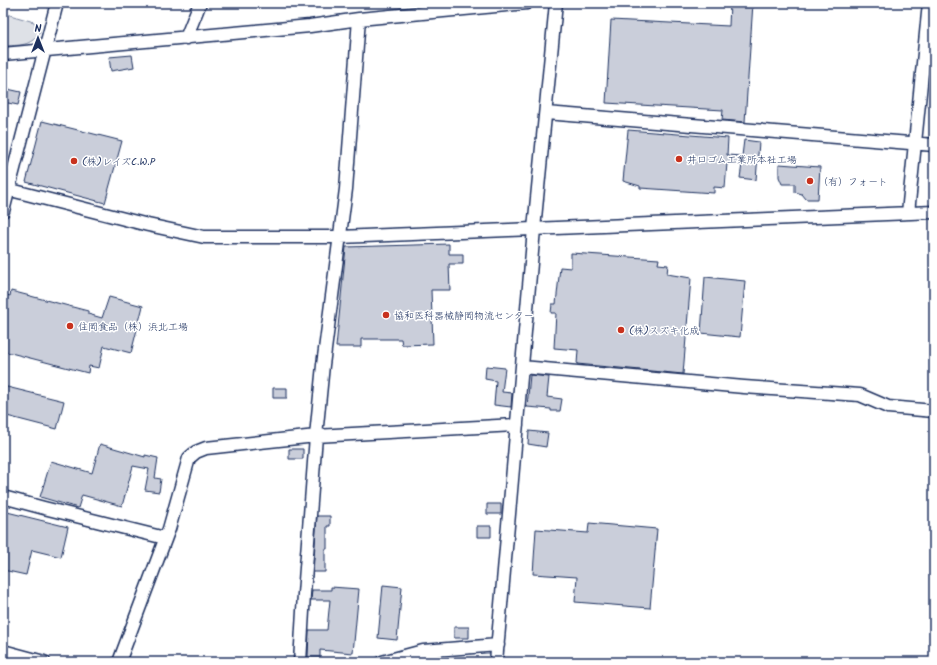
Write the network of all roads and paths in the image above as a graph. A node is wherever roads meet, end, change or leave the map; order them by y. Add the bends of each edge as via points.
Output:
1 (57, 3) edge
2 (200, 3) edge
3 (527, 3) edge
4 (556, 3) edge
5 (929, 3) edge
6 (411, 9) edge
7 (359, 19) junction
8 (186, 38) junction
9 (45, 50) junction
10 (3, 54) edge
11 (546, 114) junction
12 (915, 144) junction
13 (934, 145) edge
14 (6, 188) edge
15 (3, 211) edge
16 (934, 212) edge
17 (908, 213) junction
18 (534, 229) junction
19 (340, 237) junction
20 (522, 367) junction
21 (934, 411) edge
22 (517, 425) junction
23 (316, 436) junction
24 (3, 496) edge
25 (165, 538) junction
26 (498, 645) junction
27 (3, 651) edge
28 (44, 662) edge
29 (119, 662) edge
30 (300, 662) edge
31 (382, 662) edge
32 (496, 662) edge

1 - 9 street
2 - 8 street
3 - 6 street
4 - 11 street
5 - 12 street
6 - 7 street
7 - 8 street
7 - 19 street
8 - 9 street
9 - 10 street
9 - 14 street
11 - 12 street
11 - 18 street
12 - 13 street
12 - 17 street
14 - 15 street
14 - 19 street via 204,237
16 - 17 street
17 - 18 street
18 - 19 street
18 - 20 street
19 - 23 street
20 - 21 street via 744,388 860,395 888,407
20 - 22 street
22 - 23 street
22 - 26 street
23 - 25 street via 206,448 196,452 189,458
23 - 30 street
24 - 25 street
25 - 29 street
26 - 31 street via 423,651
26 - 32 street
27 - 28 street

